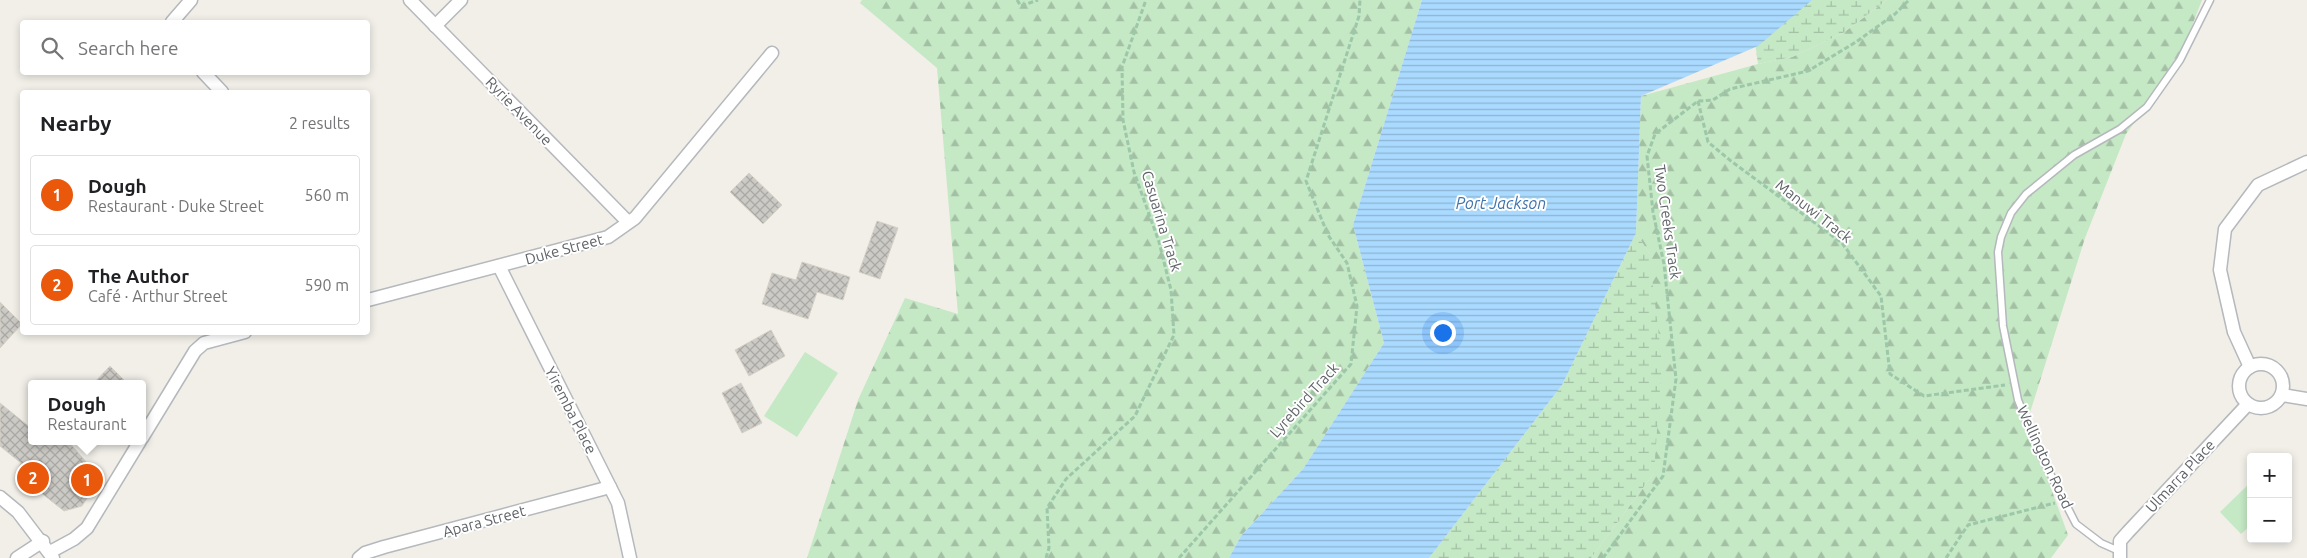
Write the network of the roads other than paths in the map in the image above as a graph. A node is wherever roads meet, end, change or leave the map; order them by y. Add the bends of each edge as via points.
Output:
1 (191, 0) edge
2 (410, 0) edge
3 (461, 0) edge
4 (2210, 0) edge
5 (174, 20) edge
6 (435, 26) junction
7 (772, 53) dead end
8 (206, 75) edge
9 (220, 90) edge
10 (2307, 162) edge
11 (628, 222) junction
12 (499, 266) junction
13 (370, 299) edge
14 (234, 335) edge
15 (2250, 367) junction
16 (2282, 395) junction
17 (2307, 399) edge
18 (2248, 404) junction
19 (146, 431) edge
20 (138, 445) edge
21 (610, 487) junction
22 (0, 497) edge
23 (43, 541) junction
24 (52, 555) edge
25 (2120, 555) edge
26 (18, 558) edge
27 (360, 558) edge
28 (630, 558) edge

1 - 5 street
2 - 6 street, Ryrie Avenue
3 - 6 street
4 - 25 lane, Wellington Road via 2180,60 2148,108 2074,155 2026,194 2011,214 1998,252 2003,326 2018,400 2039,452 2076,524
6 - 11 street, Ryrie Avenue
7 - 11 street, Duke Street via 635,218
8 - 9 street
10 - 15 street via 2258,185 2225,229 2220,270 2234,332
11 - 12 street, Duke Street via 608,237
12 - 13 street, Duke Street
12 - 21 street, Yiremba Place
14 - 19 street via 204,343 195,351
15 - 16 street via 2265,364 2278,371 2283,385
15 - 18 street via 2239,383 2242,397
16 - 17 street
16 - 18 street via 2267,407
18 - 25 street, Ulmarra Place via 2120,541
20 - 24 street via 87,528
21 - 27 street, Apara Street via 384,547
21 - 28 street, Yiremba Place via 623,520
22 - 23 street
23 - 24 street
23 - 26 street

